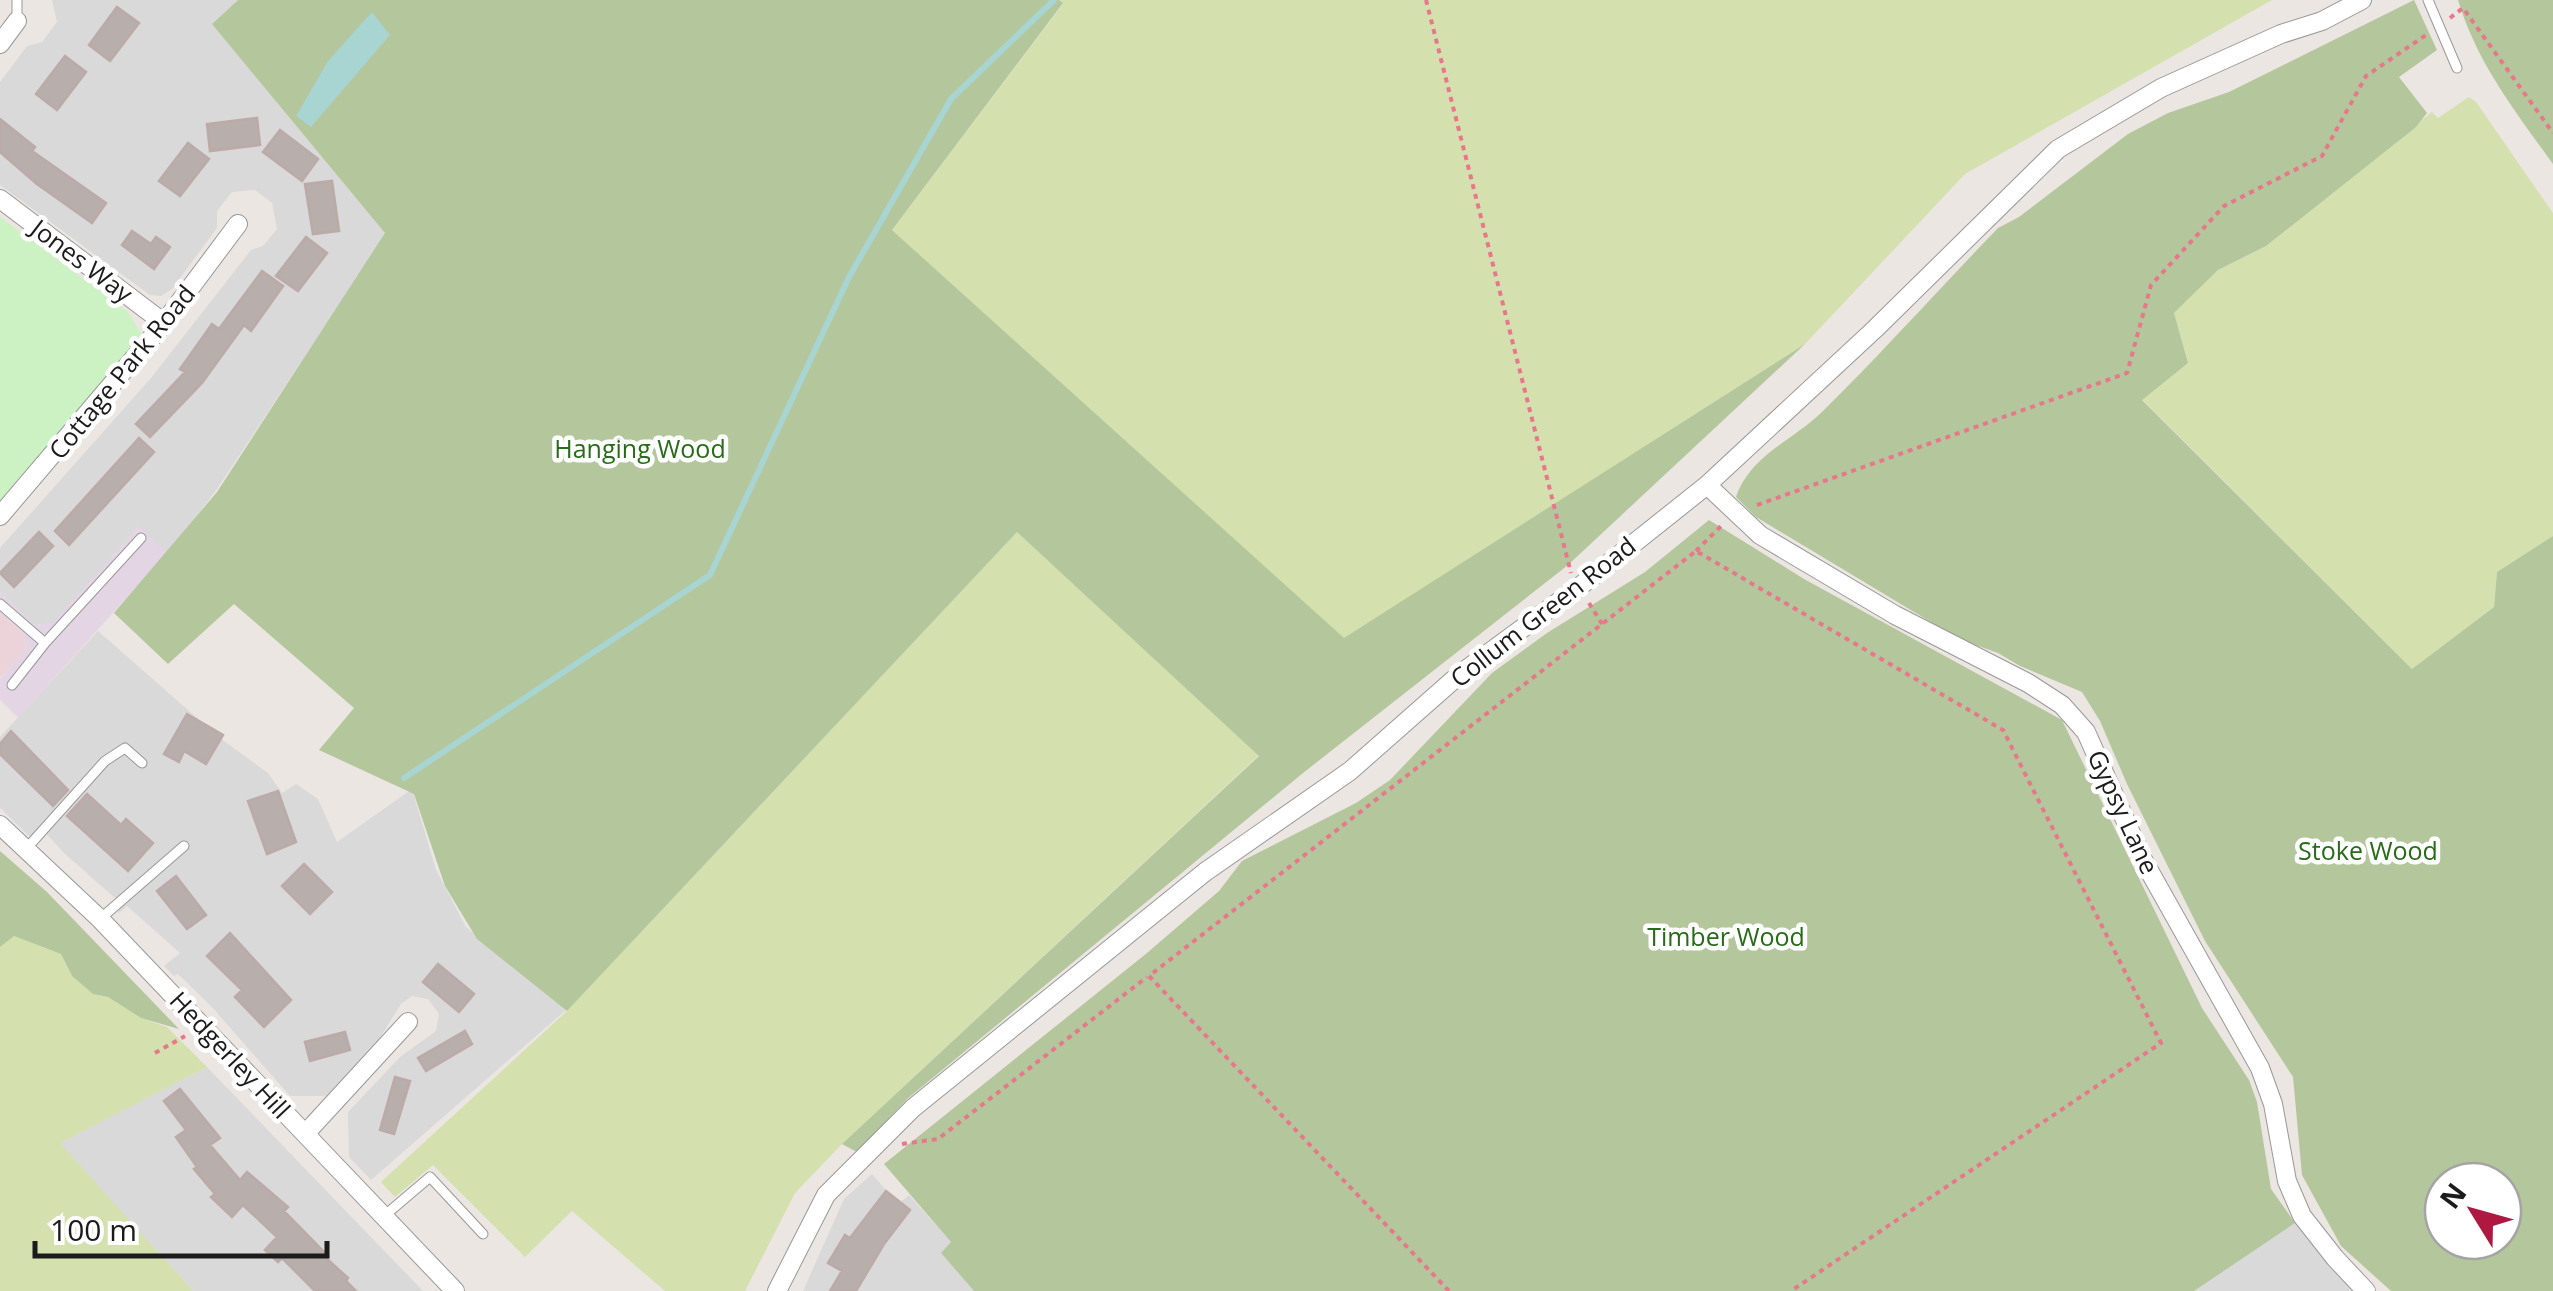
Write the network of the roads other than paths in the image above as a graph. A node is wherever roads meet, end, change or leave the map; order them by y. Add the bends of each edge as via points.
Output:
1 (17, 0) edge
2 (2362, 0) edge
3 (2428, 0) edge
4 (17, 21) joint
5 (0, 44) edge
6 (2457, 68) dead end
7 (0, 200) edge
8 (238, 224) dead end
9 (164, 323) junction
10 (1707, 485) junction
11 (0, 516) edge
12 (141, 538) dead end
13 (0, 604) edge
14 (45, 642) junction
15 (12, 685) dead end
16 (142, 762) dead end
17 (0, 825) edge
18 (184, 846) dead end
19 (26, 850) junction
20 (100, 919) junction
21 (408, 1022) dead end
22 (305, 1134) junction
23 (384, 1216) junction
24 (483, 1234) dead end
25 (455, 1291) edge
26 (777, 1291) edge
27 (2366, 1291) edge

1 - 4 lane
2 - 10 street, Collum Green Road via 2161,88 2058,150
3 - 6 lane
4 - 5 street
7 - 9 street, Jones Way
8 - 9 street, Cottage Park Road
9 - 11 street, Cottage Park Road
10 - 26 street, Collum Green Road via 1460,674 1350,771 1205,872 913,1108 826,1195
10 - 27 street, Gypsy Lane via 1760,534 1895,615 2028,683 2062,704 2086,732 2142,858 2260,1068 2302,1216
12 - 14 lane
13 - 14 lane
14 - 15 lane
16 - 19 lane via 125,748 105,761
17 - 19 street, Hedgerley Hill
18 - 20 lane
19 - 20 street, Hedgerley Hill
20 - 22 street, Hedgerley Hill
21 - 22 street
22 - 23 street, Hedgerley Hill
23 - 24 lane via 430,1177
23 - 25 street, Hedgerley Hill

